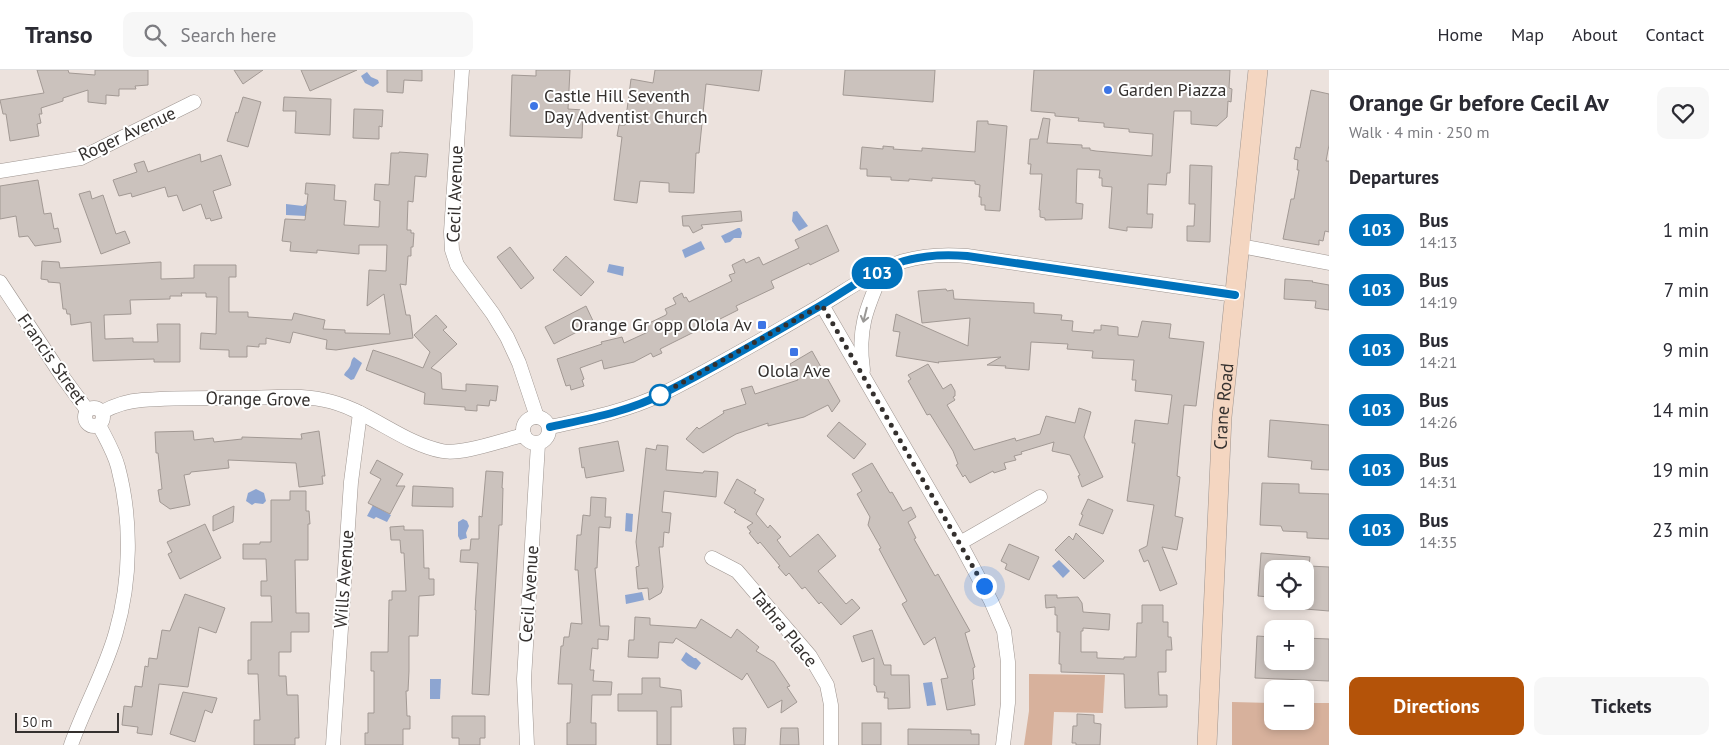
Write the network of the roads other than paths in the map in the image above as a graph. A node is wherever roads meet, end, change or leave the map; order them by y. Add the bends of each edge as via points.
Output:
1 (462, 70) edge
2 (1258, 70) edge
3 (194, 102) dead end
4 (0, 171) edge
5 (1241, 246) junction
6 (1329, 263) edge
7 (883, 270) junction
8 (0, 282) edge
9 (1235, 295) junction
10 (822, 305) junction
11 (864, 378) junction
12 (360, 413) junction
13 (537, 417) junction
14 (100, 419) junction
15 (550, 427) junction
16 (524, 434) junction
17 (538, 444) junction
18 (1040, 497) dead end
19 (960, 543) junction
20 (712, 558) dead end
21 (71, 745) edge
22 (333, 745) edge
23 (527, 745) edge
24 (831, 745) edge
25 (1003, 745) edge
26 (1207, 745) edge

1 - 13 street, Cecil Avenue via 452,250 457,265 507,337
2 - 5 street, Crane Road
3 - 4 street, Roger Avenue via 81,158
5 - 6 street
5 - 9 street, Crane Road
7 - 9 street via 902,262 944,254
7 - 10 street
7 -> 11 street via 863,319 860,339
8 - 14 street, Francis Street via 88,410 84,418 86,423 90,426
9 - 26 street, Crane Road via 1222,417
10 - 11 street
10 - 15 street via 660,395 621,410
11 - 19 street
12 - 14 street, Orange Grove via 327,400 300,397 142,400 114,405
12 - 16 street, Orange Grove via 443,451 462,450
12 - 22 street, Wills Avenue via 351,482
13 - 15 street
13 - 16 street via 526,422
14 - 21 street via 122,486 127,555 124,596 116,634
15 - 17 street via 549,436
16 - 17 street via 529,442
17 - 23 street, Cecil Avenue via 524,679
18 - 19 street
19 - 25 street via 992,601 1004,631 1008,703
20 - 24 street, Tathra Place via 737,571 810,656 827,684 831,705

